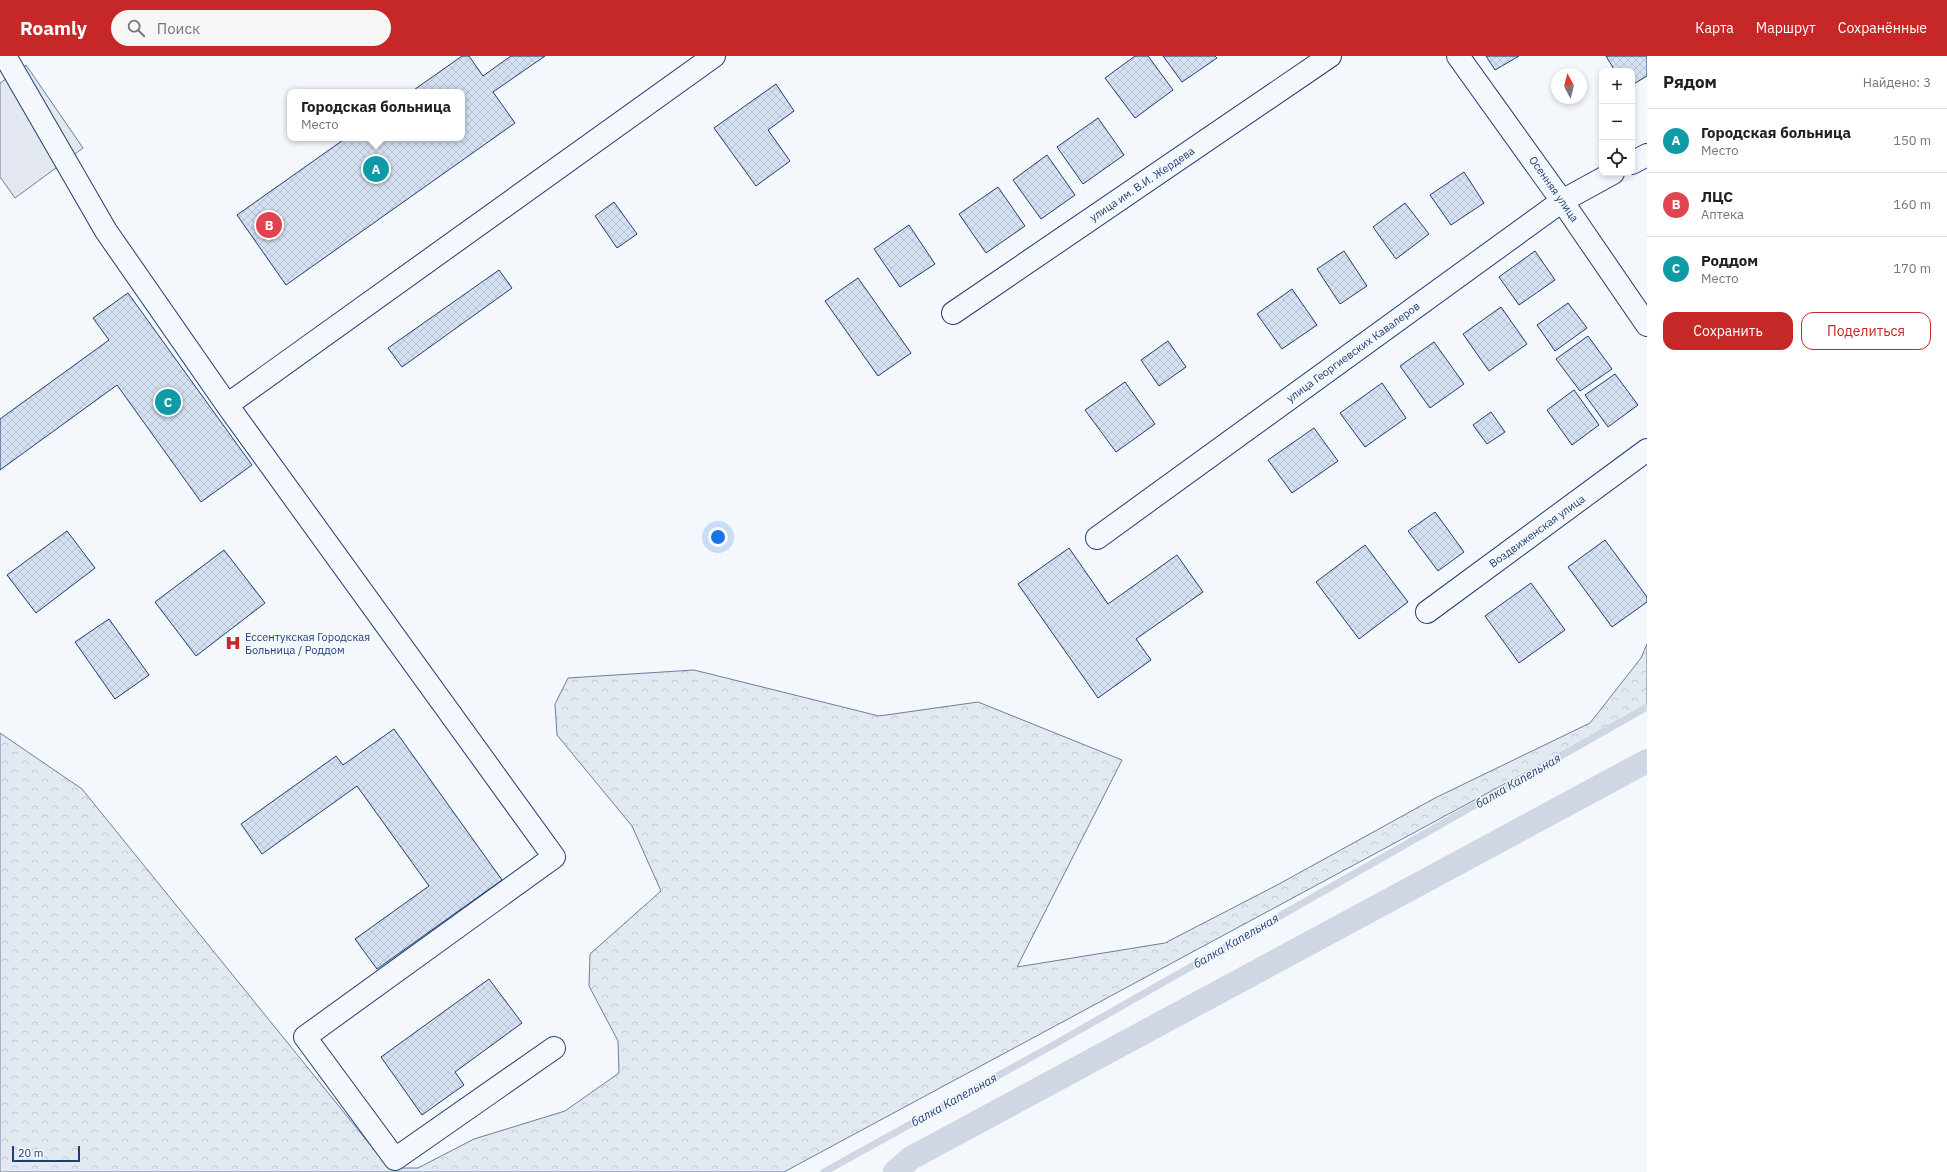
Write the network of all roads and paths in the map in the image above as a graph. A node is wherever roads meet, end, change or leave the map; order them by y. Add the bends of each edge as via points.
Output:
1 (5, 56) edge
2 (714, 56) edge
3 (1330, 56) edge
4 (1458, 56) edge
5 (1647, 155) edge
6 (1635, 161) edge
7 (1608, 176) edge
8 (1562, 201) junction
9 (953, 313) dead end
10 (1647, 325) edge
11 (227, 405) junction
12 (1647, 450) edge
13 (1097, 538) dead end
14 (1427, 612) dead end
15 (554, 1048) dead end

1 - 11 street via 106,231
2 - 11 street
3 - 9 street, улица им. В.И. Жердева
4 - 8 street, Осенняя улица
5 - 6 street
7 - 8 street, улица Георгиевских Кавалеров
8 - 10 street, Осенняя улица
8 - 13 street, улица Георгиевских Кавалеров
11 - 15 street via 554,857 305,1037 395,1159
12 - 14 street, Воздвиженская улица

